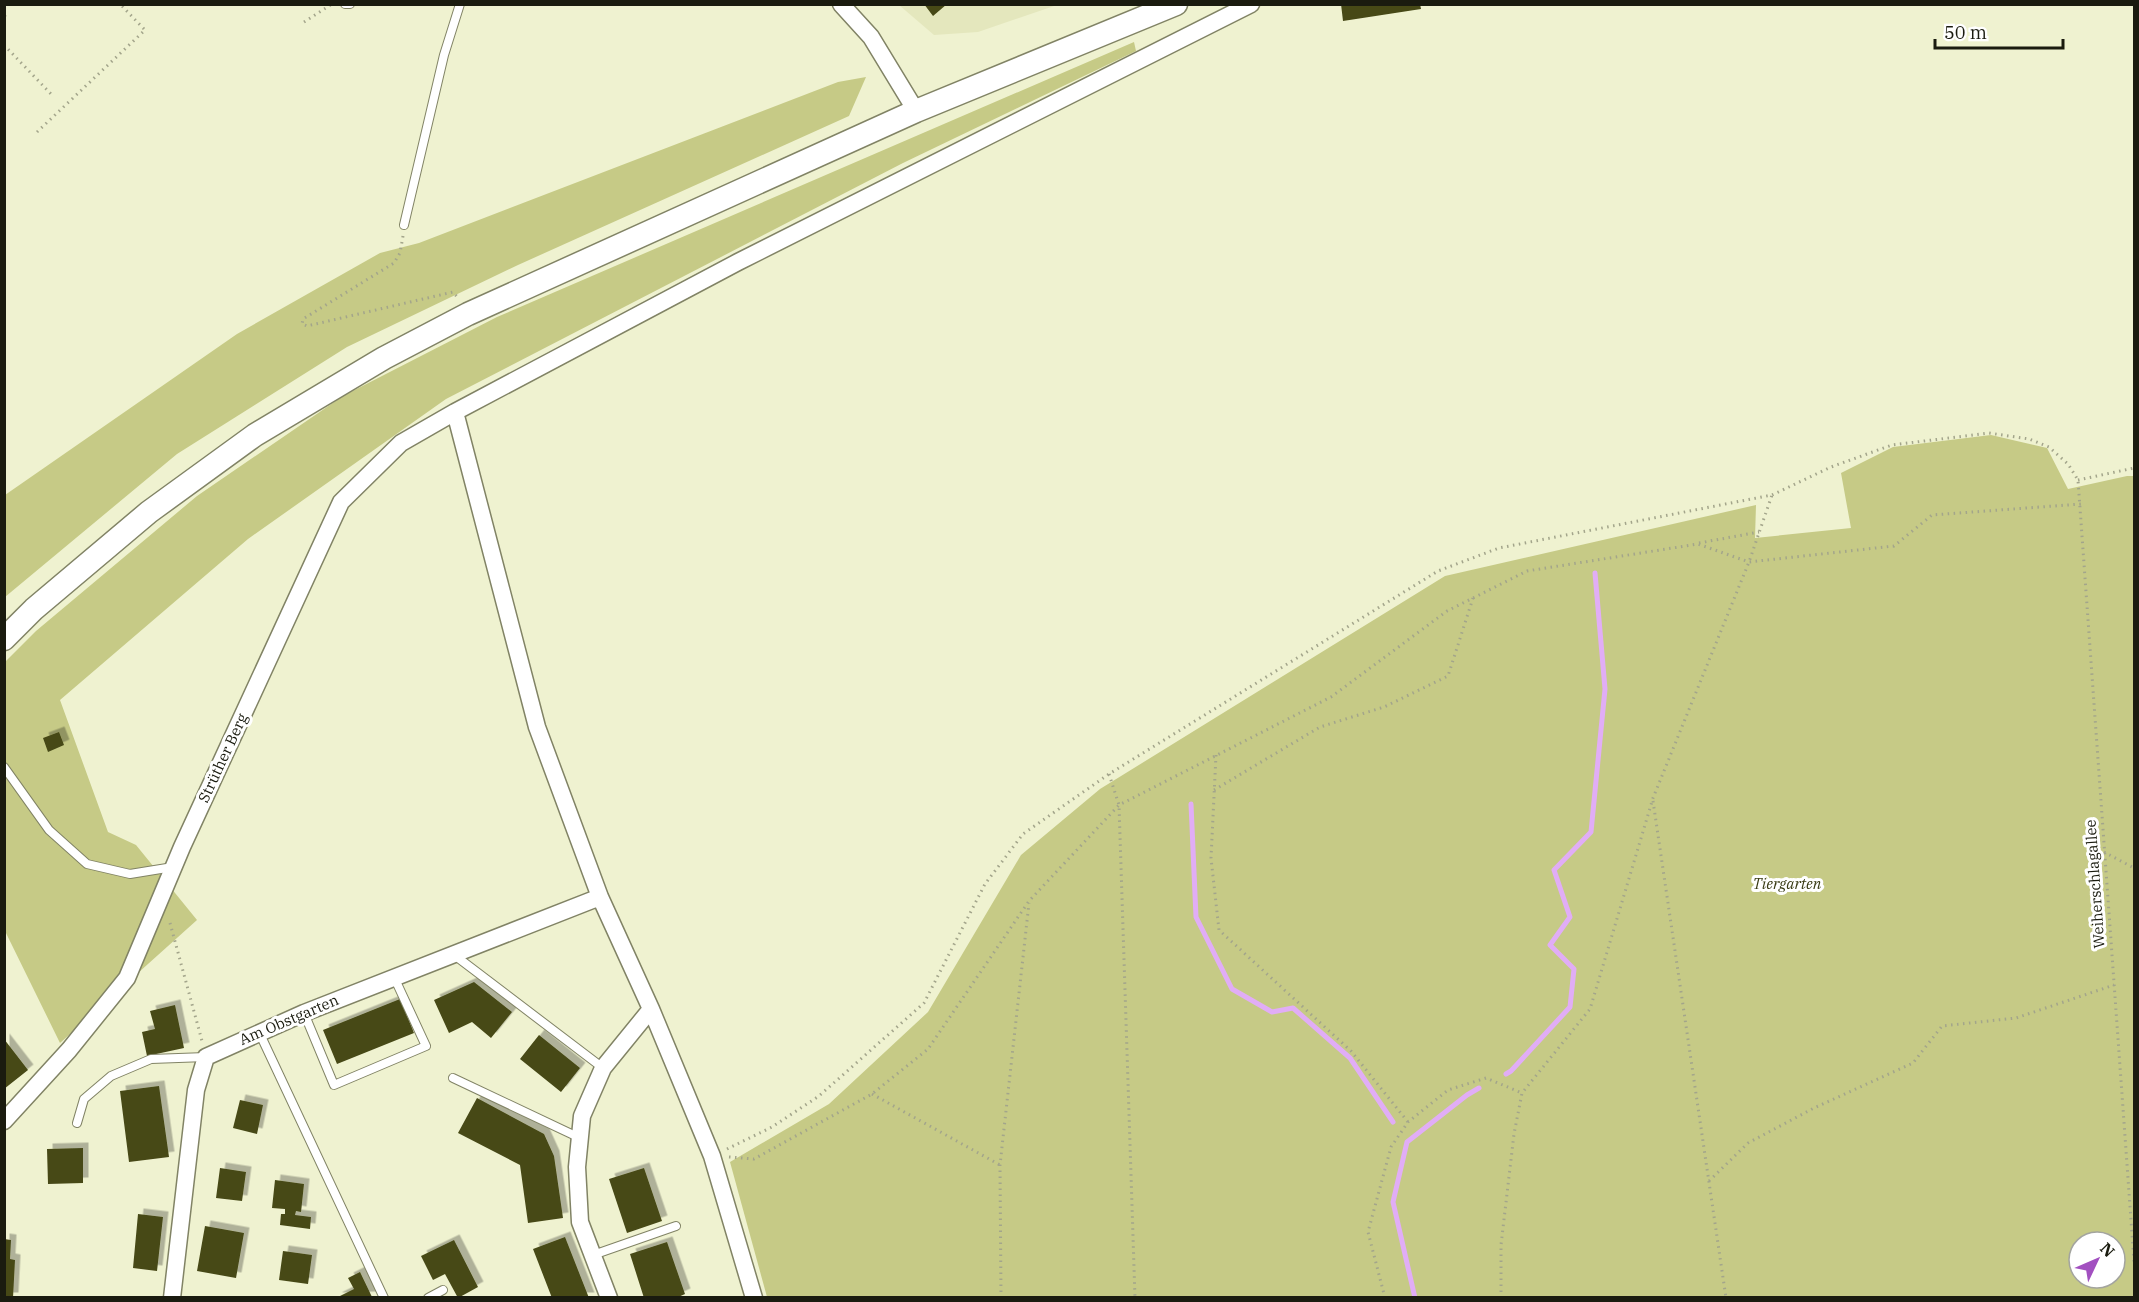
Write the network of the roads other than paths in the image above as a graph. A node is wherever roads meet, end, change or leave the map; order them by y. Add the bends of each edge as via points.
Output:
1 (345, 4) edge
2 (350, 4) edge
3 (460, 4) edge
4 (841, 4) edge
5 (1176, 4) edge
6 (1251, 4) edge
7 (916, 111) junction
8 (404, 225) road end
9 (455, 412) junction
10 (4, 639) edge
11 (4, 767) edge
12 (173, 867) junction
13 (600, 897) junction
14 (453, 954) junction
15 (394, 977) junction
16 (651, 1009) junction
17 (304, 1013) junction
18 (259, 1032) junction
19 (206, 1057) junction
20 (603, 1068) junction
21 (453, 1077) dead end
22 (4, 1121) edge
23 (77, 1123) dead end
24 (580, 1137) junction
25 (676, 1226) dead end
26 (593, 1255) junction
27 (443, 1290) dead end
28 (172, 1298) edge
29 (384, 1298) edge
30 (428, 1298) edge
31 (609, 1298) edge
32 (754, 1298) edge

1 - 2 lane
3 - 8 lane
4 - 7 street via 871,37
5 - 7 main road
6 - 9 street, Strüther Berg via 738,262
7 - 10 main road via 468,314 384,358 255,435 149,512
9 - 12 street, Strüther Berg via 401,443 340,502
9 - 13 street via 537,727
11 - 12 lane via 50,830 87,864 130,874
12 - 22 street, Strüther Berg via 127,978
13 - 14 street, Am Obstgarten
13 - 16 street
14 - 15 street, Am Obstgarten
14 - 20 lane
15 - 17 street, Am Obstgarten
15 - 17 lane via 426,1046 334,1084
16 - 20 street
16 - 32 street via 712,1156
17 - 18 street, Am Obstgarten
18 - 19 street, Am Obstgarten
18 - 29 lane
19 - 23 lane via 151,1059 111,1076 84,1099
19 - 28 street via 196,1090
20 - 24 street via 582,1116
21 - 24 lane
24 - 26 street via 580,1222
25 - 26 lane
26 - 31 street
27 - 30 lane

